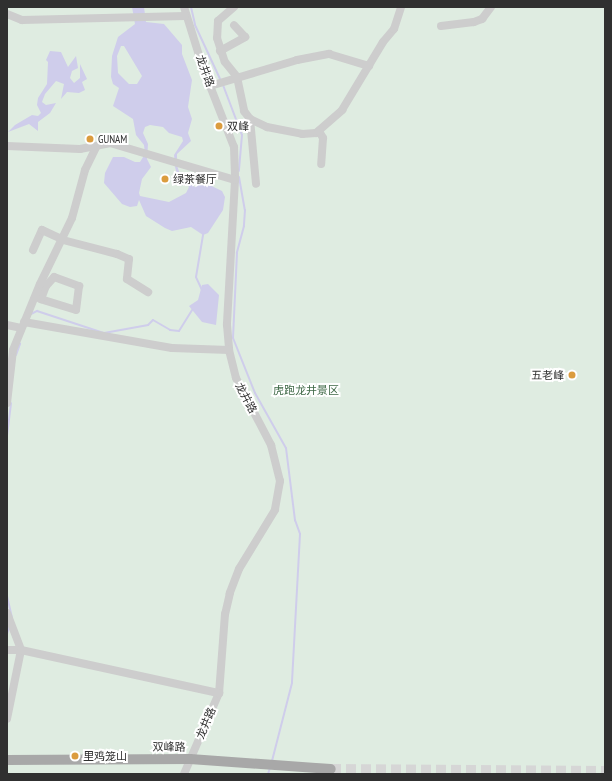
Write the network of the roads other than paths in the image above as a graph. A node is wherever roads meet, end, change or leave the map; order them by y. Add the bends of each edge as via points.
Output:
1 (184, 7) edge
2 (234, 7) edge
3 (401, 7) edge
4 (491, 7) edge
5 (7, 14) edge
6 (185, 16) junction
7 (234, 25) dead end
8 (441, 26) dead end
9 (220, 51) junction
10 (369, 66) junction
11 (237, 78) junction
12 (217, 83) junction
13 (250, 119) junction
14 (319, 131) junction
15 (7, 146) edge
16 (96, 146) junction
17 (321, 164) dead end
18 (235, 180) junction
19 (256, 184) dead end
20 (62, 240) junction
21 (33, 250) dead end
22 (43, 285) junction
23 (148, 292) dead end
24 (26, 323) junction
25 (7, 325) edge
26 (229, 350) junction
27 (7, 403) edge
28 (10, 627) edge
29 (7, 650) edge
30 (21, 650) junction
31 (218, 693) junction
32 (9, 704) edge
33 (7, 719) edge
34 (190, 759) junction
35 (7, 760) edge
36 (331, 769) tunnel mouth
37 (184, 774) edge

1 - 6 street, 龙井路
2 - 9 street via 218,21
3 - 10 street via 394,29
4 - 8 street via 482,19
5 - 6 street via 22,20
6 - 12 street, 龙井路
7 - 9 street via 244,37
9 - 11 street
10 - 11 street via 329,54 297,60
10 - 14 street via 342,110
11 - 12 street
11 - 13 street via 244,111
12 - 18 street, 龙井路 via 234,147
13 - 14 street via 267,127 302,134
13 - 19 street
14 - 17 street via 323,138
15 - 16 street via 26,149
16 - 18 street via 110,143 139,150
16 - 20 street via 85,170 81,190
18 - 26 street, 龙井路 via 229,257
20 - 21 street via 42,230
20 - 22 street
20 - 23 street via 129,259 127,279
22 - 22 street via 41,299 76,310 79,286 54,277
22 - 24 street
24 - 25 street
24 - 26 street via 172,348
24 - 27 street via 12,361
26 - 31 street, 龙井路 via 236,378 271,445 280,487 275,510 239,569 230,593 225,614
28 - 30 street
29 - 30 street
30 - 31 street
30 - 32 street
31 - 34 street, 龙井路
32 - 33 street
34 - 35 main road, 双峰路
34 - 36 main road, 双峰路
34 - 37 street, 龙井路

